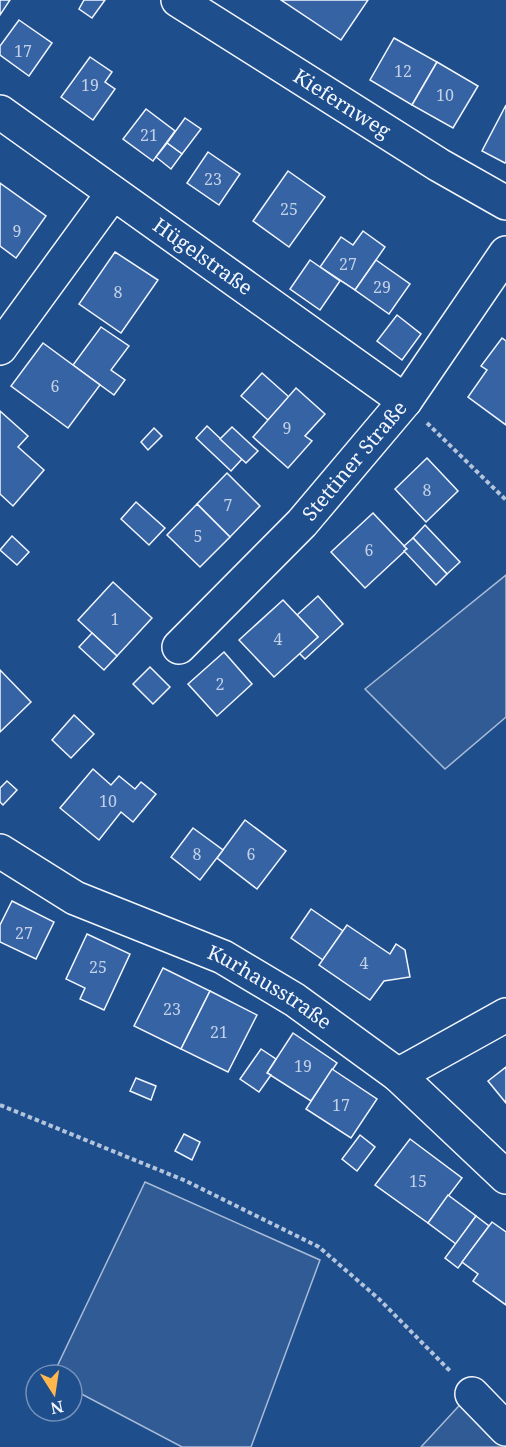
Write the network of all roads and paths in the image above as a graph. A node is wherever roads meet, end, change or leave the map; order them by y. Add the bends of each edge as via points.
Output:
1 (178, 0) edge
2 (0, 112) edge
3 (112, 193) junction
4 (506, 203) edge
5 (506, 253) edge
6 (0, 348) edge
7 (405, 401) junction
8 (506, 500) edge
9 (179, 647) dead end
10 (0, 851) edge
11 (506, 1015) edge
12 (398, 1075) junction
13 (0, 1105) edge
14 (506, 1177) edge
15 (472, 1394) joint
16 (506, 1429) edge

1 - 4 street, Kiefernweg
2 - 3 street, Hügelstraße
3 - 6 street
3 - 7 street, Hügelstraße
5 - 7 street, Stettiner Straße
7 - 8 path
7 - 9 street, Stettiner Straße via 302,523
10 - 12 street, Kurhausstraße via 75,898 223,957 295,1000
11 - 12 street
12 - 14 street, Kurhausstraße
13 - 15 path via 186,1181 319,1247 379,1299
15 - 16 street

